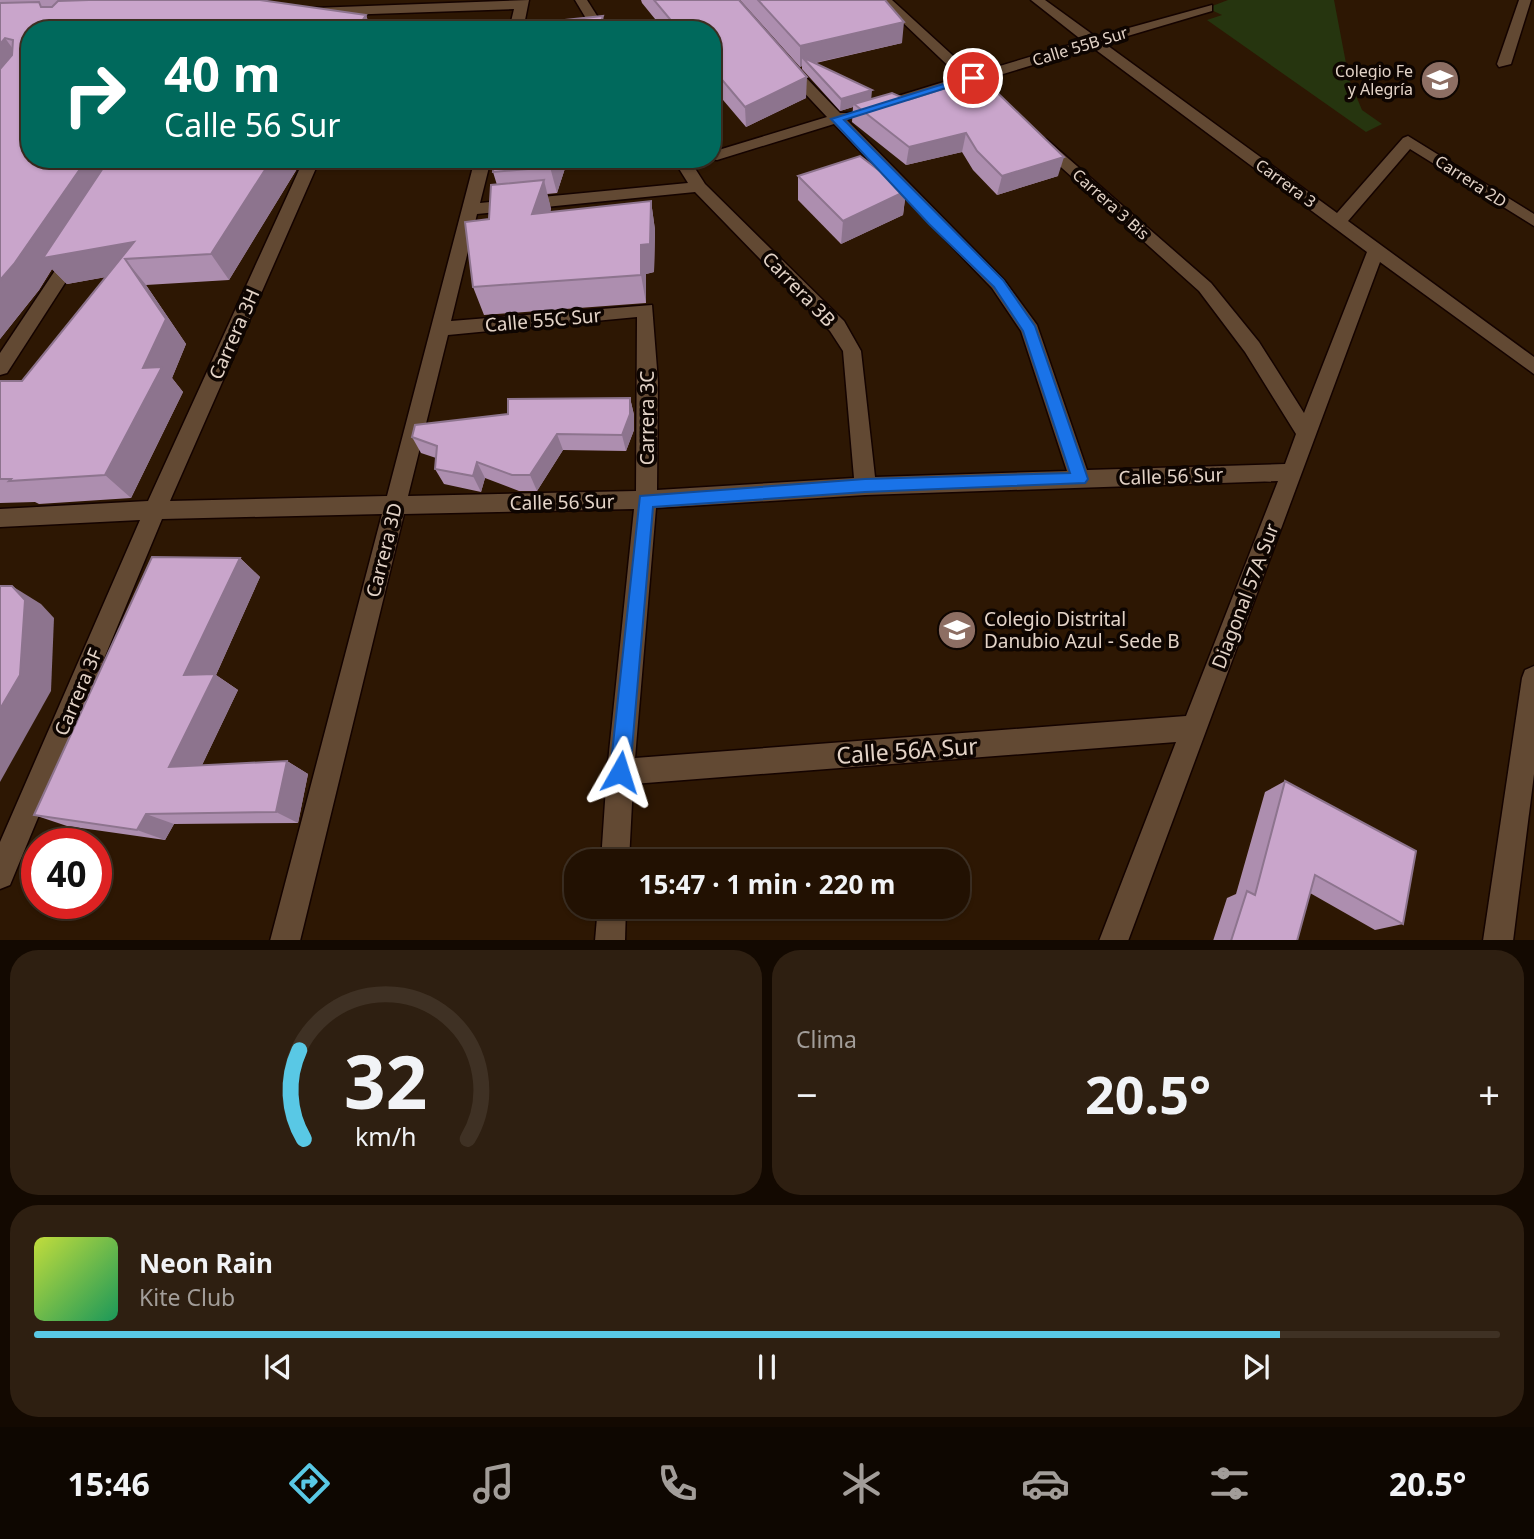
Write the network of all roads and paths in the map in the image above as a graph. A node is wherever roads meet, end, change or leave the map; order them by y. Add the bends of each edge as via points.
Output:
1 (582, 0) edge
2 (885, 0) edge
3 (1037, 0) edge
4 (1525, 0) edge
5 (523, 2) edge
6 (1201, 4) edge
7 (378, 10) edge
8 (297, 13) edge
9 (518, 21) edge
10 (595, 21) edge
11 (1092, 42) junction
12 (780, 58) edge
13 (1504, 64) dead end
14 (973, 78) junction
15 (1008, 113) edge
16 (836, 119) junction
17 (1028, 131) edge
18 (721, 154) edge
19 (308, 168) edge
20 (481, 168) edge
21 (686, 168) edge
22 (699, 187) junction
23 (470, 209) junction
24 (1534, 221) edge
25 (1338, 222) junction
26 (83, 240) edge
27 (1376, 251) junction
28 (646, 310) joint
29 (440, 329) junction
30 (1534, 367) edge
31 (0, 368) edge
32 (1306, 433) junction
33 (1292, 472) junction
34 (1080, 479) junction
35 (865, 486) junction
36 (646, 500) junction
37 (396, 503) junction
38 (156, 510) junction
39 (0, 518) edge
40 (1534, 678) edge
41 (1194, 728) junction
42 (620, 772) junction
43 (616, 849) edge
44 (0, 875) edge
45 (611, 919) edge
46 (285, 940) edge
47 (610, 940) edge
48 (1113, 940) edge
49 (1498, 940) edge

1 - 10 street
2 - 14 street
3 - 11 street, Carrera 3
4 - 13 street
5 - 7 street
5 - 9 street
6 - 11 street, Calle 55B Sur
7 - 8 street
11 - 14 street, Calle 55B Sur
11 - 25 street, Carrera 3
12 - 16 street
14 - 15 street
14 - 16 street, Calle 55B Sur
16 - 18 street, Calle 55B Sur
16 - 34 street via 998,284 1030,330
17 - 32 street, Carrera 3 Bis via 1205,287 1252,348
19 - 38 street, Carrera 3H
20 - 23 street, Carrera 3D
21 - 22 street, Carrera 3B
22 - 23 street
22 - 35 street, Carrera 3B via 837,326 852,351
23 - 29 street, Carrera 3D
24 - 25 street, Carrera 2D via 1408,141
25 - 27 street, Carrera 3
26 - 31 street
27 - 30 street, Carrera 3
27 - 32 street, Diagonal 57A Sur
28 - 29 street, Calle 55C Sur
28 - 36 street, Carrera 3C
29 - 37 street, Carrera 3D
32 - 33 street, Diagonal 57A Sur
33 - 34 street, Calle 56 Sur
33 - 41 street, Diagonal 57A Sur
34 - 35 street, Calle 56 Sur
35 - 36 street, Calle 56 Sur
36 - 37 street, Calle 56 Sur
36 - 42 street, Carrera 3C
37 - 38 street, Calle 56 Sur
37 - 46 street, Carrera 3D
38 - 39 street, Calle 56 Sur
38 - 44 street, Carrera 3F
40 - 49 street
41 - 42 street, Calle 56A Sur
41 - 48 street, Diagonal 57A Sur
42 - 43 street, Carrera 3C
45 - 47 street

